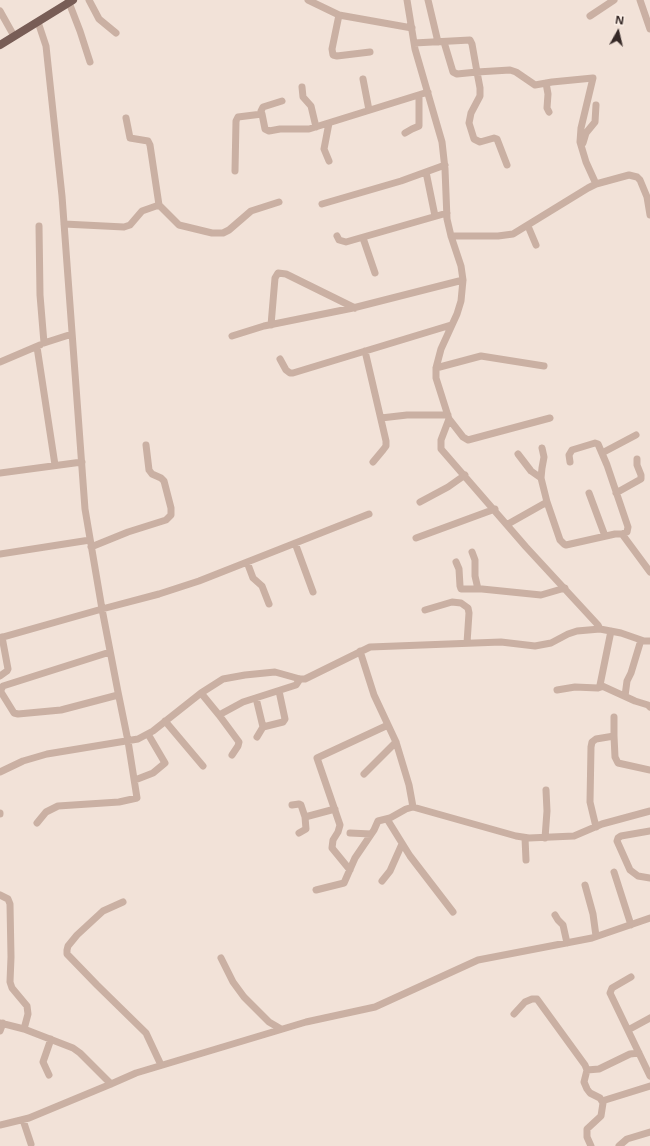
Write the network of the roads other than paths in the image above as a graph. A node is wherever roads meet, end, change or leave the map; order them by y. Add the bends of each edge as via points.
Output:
1 (89, 0) edge
2 (308, 0) edge
3 (407, 0) edge
4 (428, 0) edge
5 (614, 0) edge
6 (640, 0) edge
7 (70, 1) edge
8 (0, 11) edge
9 (339, 15) junction
10 (590, 16) dead end
11 (38, 22) junction
12 (412, 28) junction
13 (650, 29) edge
14 (116, 33) dead end
15 (14, 36) junction
16 (441, 42) junction
17 (414, 43) junction
18 (0, 46) edge
19 (370, 52) dead end
20 (90, 62) dead end
21 (477, 72) junction
22 (363, 79) dead end
23 (546, 83) junction
24 (302, 87) dead end
25 (428, 92) junction
26 (419, 94) junction
27 (282, 101) dead end
28 (596, 105) dead end
29 (369, 110) junction
30 (549, 112) dead end
31 (262, 114) junction
32 (126, 118) dead end
33 (329, 123) junction
34 (316, 127) junction
35 (405, 133) dead end
36 (581, 149) junction
37 (329, 161) dead end
38 (445, 165) junction
39 (507, 165) dead end
40 (235, 171) dead end
41 (426, 172) junction
42 (596, 184) junction
43 (279, 202) dead end
44 (322, 204) dead end
45 (158, 205) junction
46 (447, 213) junction
47 (650, 215) edge
48 (435, 216) junction
49 (64, 224) junction
50 (39, 226) dead end
51 (528, 226) junction
52 (338, 236) dead end
53 (451, 236) junction
54 (363, 238) junction
55 (536, 245) dead end
56 (375, 273) dead end
57 (463, 280) junction
58 (355, 308) junction
59 (271, 325) junction
60 (452, 325) junction
61 (72, 334) junction
62 (232, 336) dead end
63 (41, 345) junction
64 (365, 351) junction
65 (280, 359) dead end
66 (0, 362) edge
67 (544, 366) dead end
68 (436, 368) junction
69 (448, 417) junction
70 (381, 418) junction
71 (550, 418) dead end
72 (636, 435) dead end
73 (146, 445) dead end
74 (542, 448) dead end
75 (602, 453) junction
76 (518, 454) dead end
77 (637, 459) dead end
78 (82, 462) junction
79 (373, 462) dead end
80 (570, 462) dead end
81 (55, 465) junction
82 (0, 473) edge
83 (465, 475) junction
84 (541, 478) junction
85 (616, 493) junction
86 (590, 494) dead end
87 (420, 502) dead end
88 (547, 502) junction
89 (495, 510) junction
90 (369, 514) dead end
91 (508, 524) junction
92 (622, 534) junction
93 (605, 536) junction
94 (416, 538) dead end
95 (91, 543) junction
96 (295, 543) junction
97 (472, 552) dead end
98 (0, 554) edge
99 (247, 562) junction
100 (456, 562) dead end
101 (650, 572) edge
102 (565, 588) junction
103 (478, 589) junction
104 (313, 592) dead end
105 (269, 604) dead end
106 (102, 609) junction
107 (425, 610) dead end
108 (600, 629) junction
109 (611, 631) junction
110 (1, 638) edge
111 (645, 640) edge
112 (467, 643) junction
113 (650, 647) edge
114 (360, 651) junction
115 (110, 652) junction
116 (0, 676) edge
117 (300, 679) junction
118 (601, 687) junction
119 (557, 690) dead end
120 (279, 691) junction
121 (201, 692) junction
122 (118, 695) junction
123 (625, 696) junction
124 (256, 698) junction
125 (650, 708) edge
126 (219, 715) junction
127 (614, 717) dead end
128 (165, 721) junction
129 (388, 725) junction
130 (263, 727) junction
131 (148, 734) junction
132 (614, 736) junction
133 (257, 737) dead end
134 (128, 741) junction
135 (396, 742) junction
136 (232, 754) dead end
137 (202, 766) dead end
138 (650, 770) edge
139 (0, 772) edge
140 (364, 774) dead end
141 (134, 780) junction
142 (546, 790) dead end
143 (292, 805) dead end
144 (413, 807) junction
145 (335, 810) junction
146 (650, 811) edge
147 (305, 817) junction
148 (386, 819) junction
149 (37, 823) dead end
150 (596, 827) junction
151 (650, 831) edge
152 (299, 833) dead end
153 (350, 833) dead end
154 (371, 834) junction
155 (524, 838) junction
156 (545, 838) junction
157 (402, 844) junction
158 (526, 860) dead end
159 (350, 870) junction
160 (614, 872) dead end
161 (650, 878) edge
162 (382, 881) dead end
163 (585, 885) dead end
164 (316, 890) dead end
165 (0, 895) edge
166 (123, 902) dead end
167 (453, 912) dead end
168 (555, 915) dead end
169 (650, 918) edge
170 (631, 925) junction
171 (596, 936) junction
172 (567, 943) junction
173 (220, 958) dead end
174 (631, 977) dead end
175 (514, 1014) dead end
176 (649, 1019) edge
177 (2, 1023) edge
178 (24, 1029) junction
179 (281, 1029) junction
180 (628, 1030) junction
181 (0, 1032) edge
182 (51, 1039) junction
183 (639, 1053) junction
184 (161, 1064) junction
185 (587, 1070) junction
186 (49, 1075) dead end
187 (650, 1076) edge
188 (111, 1084) junction
189 (650, 1086) edge
190 (602, 1101) junction
191 (23, 1120) junction
192 (0, 1126) edge
193 (650, 1132) edge
194 (31, 1144) dead end
195 (591, 1146) edge
196 (619, 1146) edge

1 - 14 street via 99,19
2 - 9 street
3 - 12 street
4 - 16 street
5 - 10 street
6 - 13 street
7 - 11 main road
7 - 20 street
8 - 15 street
9 - 12 street
9 - 19 street via 333,55
11 - 15 main road
11 - 49 street via 46,46
12 - 17 street
15 - 18 main road
16 - 17 street
16 - 21 street via 453,72
16 - 21 street via 470,40
17 - 25 street
21 - 23 street via 510,70 533,84
21 - 39 street via 480,96 469,118 470,128 478,142 497,139
22 - 29 street
23 - 30 street
23 - 36 street via 593,78 580,136
24 - 34 street via 303,97 311,106
25 - 26 street
25 - 38 street via 442,142
26 - 29 street
26 - 35 street via 419,126
27 - 31 street via 263,107
28 - 36 street via 595,122 585,136
29 - 33 street
31 - 34 street via 266,130
31 - 40 street via 237,118
32 - 45 street via 130,138 148,141 150,145
33 - 34 street
33 - 37 street via 324,148
36 - 42 street
38 - 41 street
38 - 46 street
41 - 44 street
41 - 48 street
42 - 47 street via 629,175 638,177 647,197
42 - 51 street
43 - 45 street via 251,211 229,230 218,233 179,225
45 - 49 street via 142,211 130,225 124,227
46 - 48 street
46 - 53 street
48 - 54 street
49 - 61 street
50 - 63 street
51 - 53 street via 506,235
51 - 55 street
52 - 54 street via 343,242
53 - 57 street
54 - 56 street
57 - 58 street
57 - 60 street via 461,302
58 - 59 street
58 - 59 street via 286,274 278,273 275,278
59 - 62 street
60 - 64 street
60 - 68 street via 439,354
61 - 63 street
61 - 78 street
63 - 66 street
63 - 81 street
64 - 65 street via 290,373
64 - 70 street
67 - 68 street via 481,356
68 - 69 street via 436,378
69 - 70 street via 407,415
69 - 71 street via 468,440
69 - 83 street via 441,448
70 - 79 street via 386,446
72 - 75 street
73 - 95 street via 149,470 164,481 171,508 170,515 166,520
74 - 84 street via 544,457
75 - 80 street via 595,442 570,452
75 - 85 street
76 - 84 street via 534,474
77 - 85 street via 641,479
78 - 81 street
78 - 95 street via 85,508
81 - 82 street
83 - 87 street
83 - 89 street
84 - 88 street
85 - 92 street via 628,529
86 - 93 street
88 - 91 street
88 - 93 street via 560,540 564,544
89 - 91 street
89 - 94 street
90 - 96 street
91 - 102 street
92 - 93 street
92 - 101 street
95 - 98 street
95 - 106 street
96 - 99 street
96 - 104 street
97 - 103 street
99 - 105 street via 253,578 262,586
99 - 106 street via 159,594
100 - 103 street via 460,588
102 - 103 street via 541,595
102 - 108 street
106 - 110 street
106 - 115 street
107 - 112 street via 452,602 459,602 468,608
108 - 109 street
108 - 112 street via 577,631 543,645
109 - 111 street
109 - 118 street
110 - 116 street via 8,669
111 - 113 street
111 - 123 street via 627,681
112 - 114 street via 377,646
114 - 117 street via 305,679
114 - 129 street via 374,696
115 - 122 street
115 - 122 street via 3,686 1,692 14,713 18,714 61,710
117 - 120 street via 296,685
117 - 121 street via 275,672 245,675 223,679
118 - 119 street
118 - 123 street
120 - 124 street
120 - 130 street via 285,719 283,722
121 - 126 street
121 - 128 street
122 - 134 street
123 - 125 street via 648,704
124 - 126 street
124 - 130 street
126 - 136 street via 239,742
127 - 132 street
128 - 131 street
128 - 137 street
129 - 135 street
129 - 145 street via 317,758
130 - 133 street
131 - 134 street
131 - 141 street via 165,763 153,773
132 - 138 street via 615,757 618,763
132 - 150 street via 596,739 591,744 590,802
134 - 139 street via 47,754 23,761
134 - 141 street
135 - 140 street
135 - 144 street via 410,785
141 - 149 street via 137,798 119,802 58,806 46,812
142 - 156 street
143 - 147 street via 302,805
144 - 148 street
144 - 155 street
145 - 147 street
145 - 159 street via 340,828 333,840 332,848
146 - 150 street
147 - 152 street via 306,829
148 - 154 street via 378,821
148 - 157 street
150 - 156 street via 574,836
151 - 161 street via 621,836 617,840 630,870 638,876
153 - 154 street
154 - 159 street
155 - 156 street
155 - 158 street
157 - 162 street via 390,871
157 - 167 street
159 - 164 street via 344,883
160 - 170 street
163 - 171 street
165 - 178 street via 8,899 10,904 10,982 27,1006 28,1014
166 - 184 street via 103,911 76,935 66,950 67,954 146,1033
168 - 172 street via 563,924
169 - 170 street
170 - 171 street
171 - 172 street
172 - 179 street via 478,960 375,1007
173 - 179 street via 244,997 269,1022
174 - 180 street via 612,988 610,993
175 - 185 street via 525,1002 537,999
176 - 180 street
177 - 178 street
177 - 181 street
178 - 182 street
179 - 184 street
180 - 183 street
182 - 186 street via 43,1062
182 - 188 street via 80,1052
183 - 185 street via 630,1054 599,1069
183 - 187 street
184 - 188 street
185 - 190 street via 584,1080 587,1089
188 - 191 street
189 - 190 street
190 - 195 street via 601,1116 587,1129 587,1138
191 - 192 street
191 - 194 street
193 - 196 street via 627,1139

